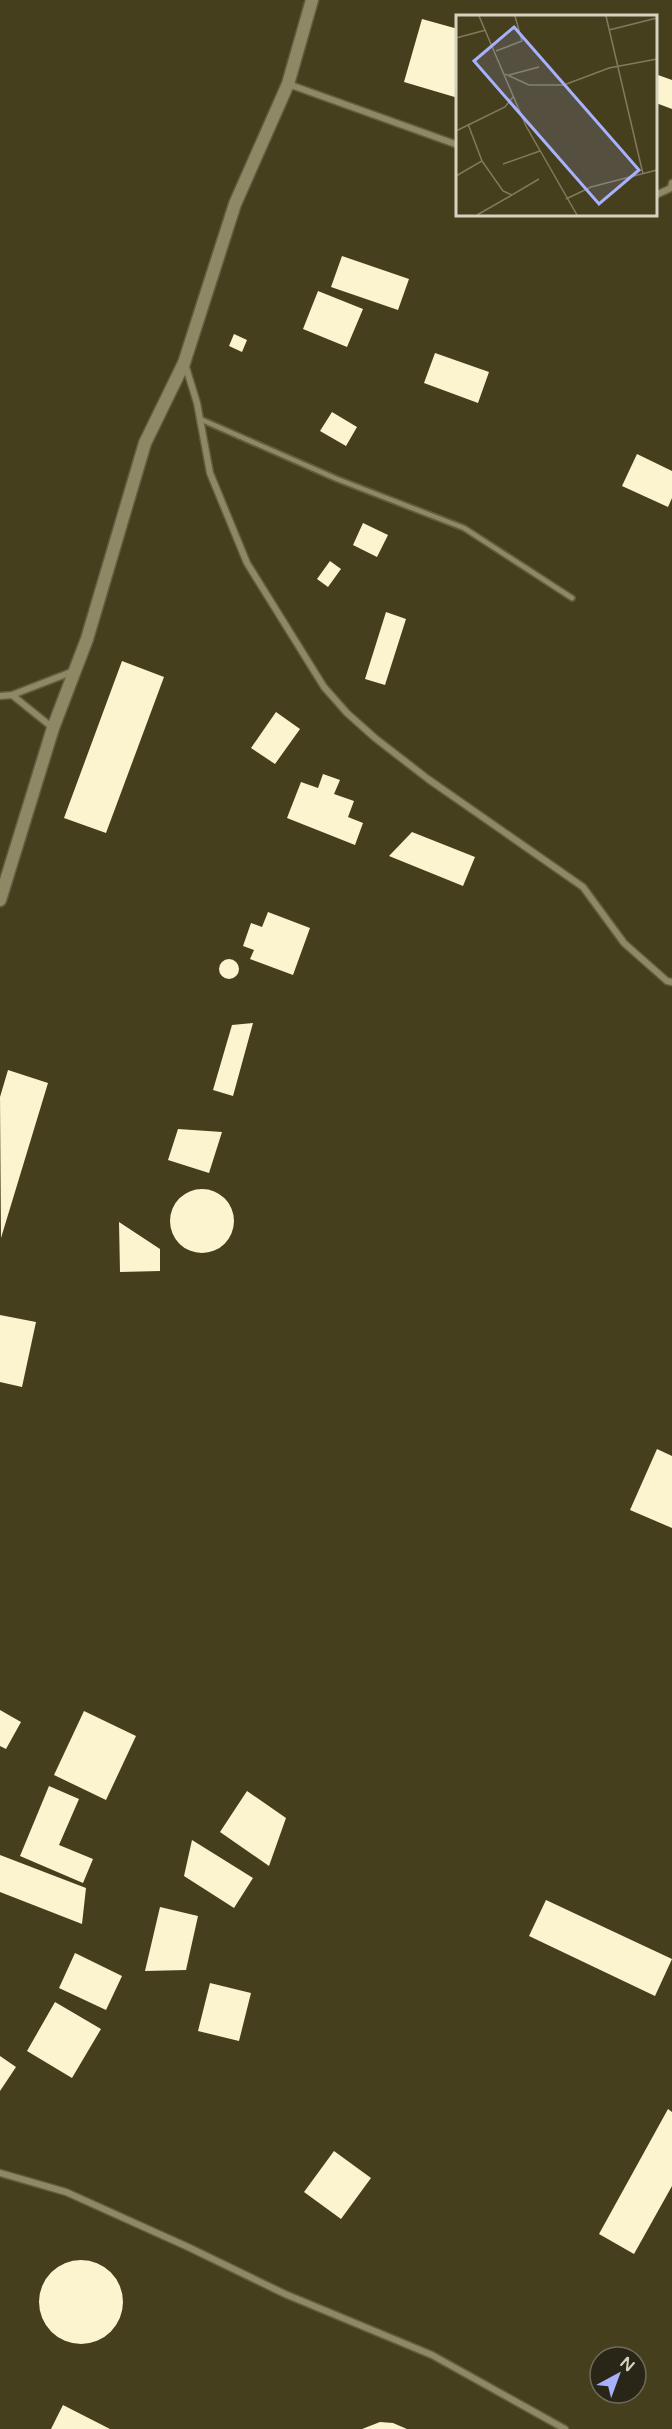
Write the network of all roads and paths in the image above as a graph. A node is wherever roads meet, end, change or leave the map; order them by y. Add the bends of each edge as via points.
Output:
1 (312, 0) edge
2 (288, 84) junction
3 (456, 144) edge
4 (672, 183) edge
5 (657, 194) edge
6 (184, 363) junction
7 (200, 419) junction
8 (572, 598) dead end
9 (77, 670) junction
10 (12, 695) junction
11 (0, 696) edge
12 (53, 728) junction
13 (0, 900) edge
14 (672, 982) edge
15 (0, 2173) edge
16 (565, 2429) edge

1 - 2 street
2 - 3 street
2 - 6 street via 235,204
4 - 5 street
6 - 7 street
6 - 9 street via 145,443
7 - 8 lane via 464,528
7 - 14 street via 210,473 247,563 324,687 375,738 583,888 624,943
9 - 10 street
9 - 12 street
10 - 11 street
10 - 12 street
12 - 13 street
15 - 16 street via 66,2192 285,2294 432,2355

